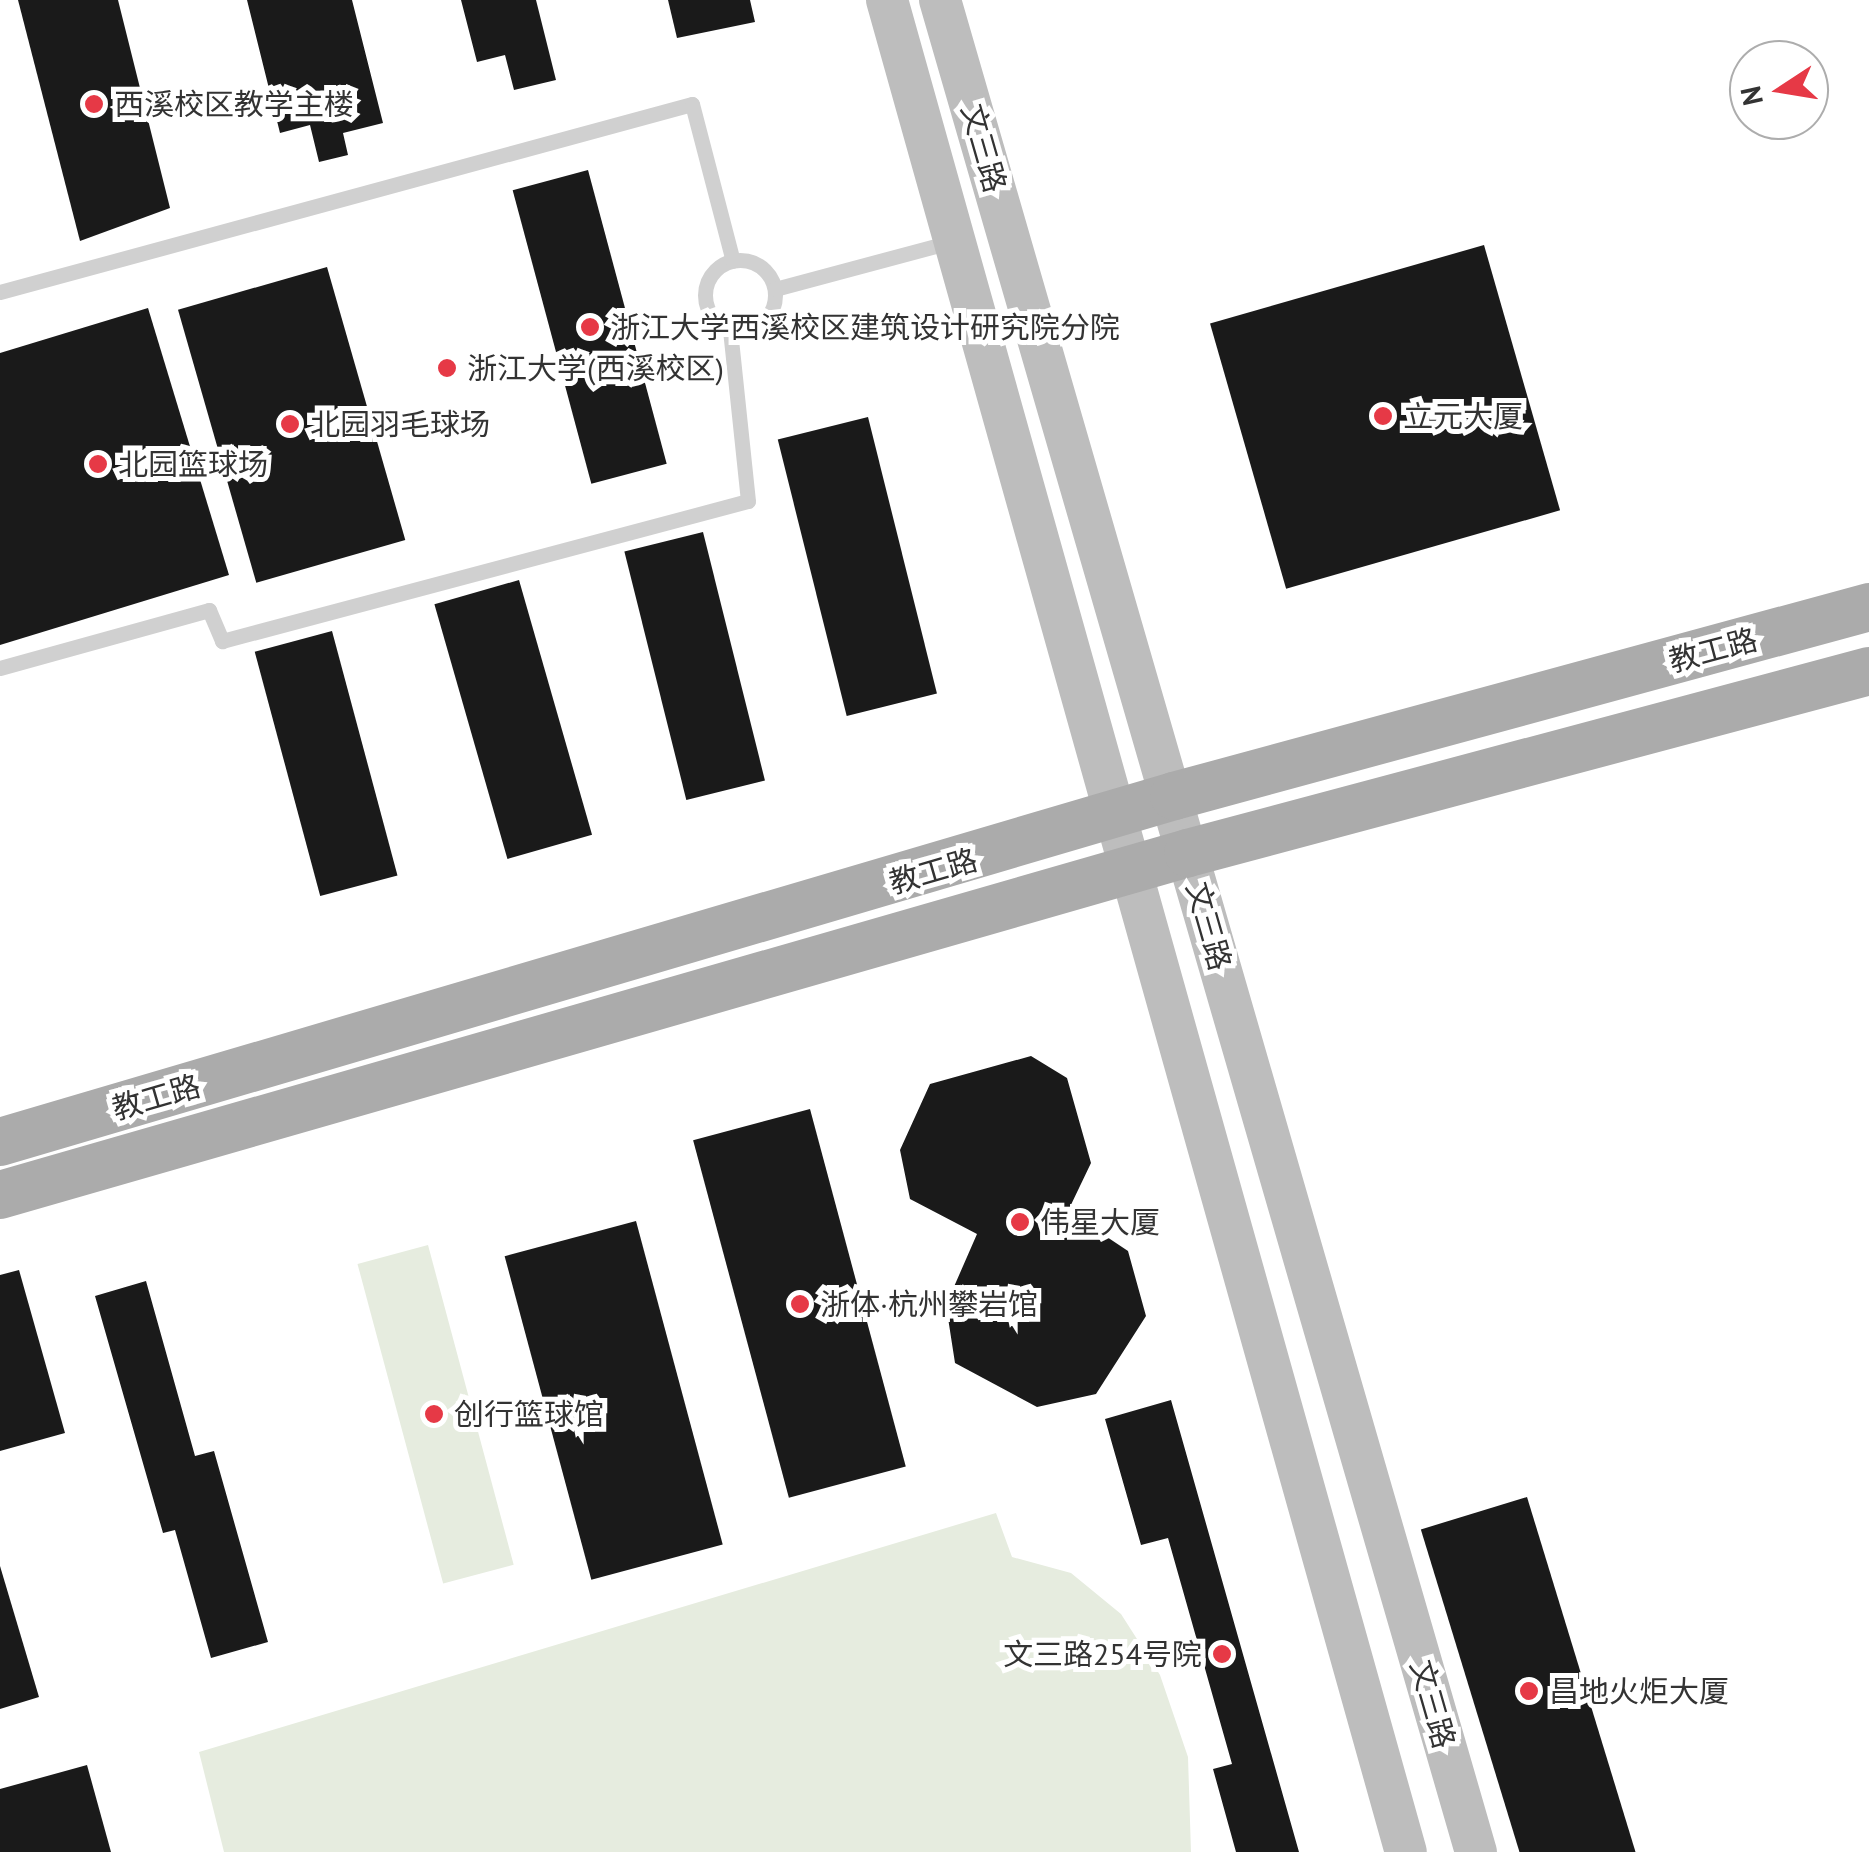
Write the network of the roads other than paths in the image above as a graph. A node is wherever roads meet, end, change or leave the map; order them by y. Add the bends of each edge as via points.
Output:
1 (887, 0) edge
2 (940, 0) edge
3 (958, 239) junction
4 (733, 261) junction
5 (775, 289) junction
6 (0, 292) edge
7 (730, 330) junction
8 (1869, 608) edge
9 (0, 668) edge
10 (1869, 671) edge
11 (1174, 796) junction
12 (1115, 818) junction
13 (1188, 853) junction
14 (1130, 873) junction
15 (0, 1142) edge
16 (0, 1195) edge
17 (1406, 1852) edge
18 (1476, 1852) edge

1 - 3 main road, 文三路
2 - 11 main road, 文三路
3 - 5 lane
3 - 12 main road, 文三路
4 - 5 lane via 764,269
4 - 6 lane via 692,104
4 - 7 lane via 714,272 705,294 712,316
5 - 7 lane via 764,322
7 - 9 lane via 748,501 222,641 209,610
8 - 11 main road, 教工路
10 - 13 main road, 教工路
11 - 12 main road, 教工路
11 - 13 main road, 文三路
12 - 14 main road, 文三路
12 - 15 main road, 教工路
13 - 14 main road, 教工路
13 - 18 main road, 文三路
14 - 16 main road, 教工路
14 - 17 main road, 文三路

